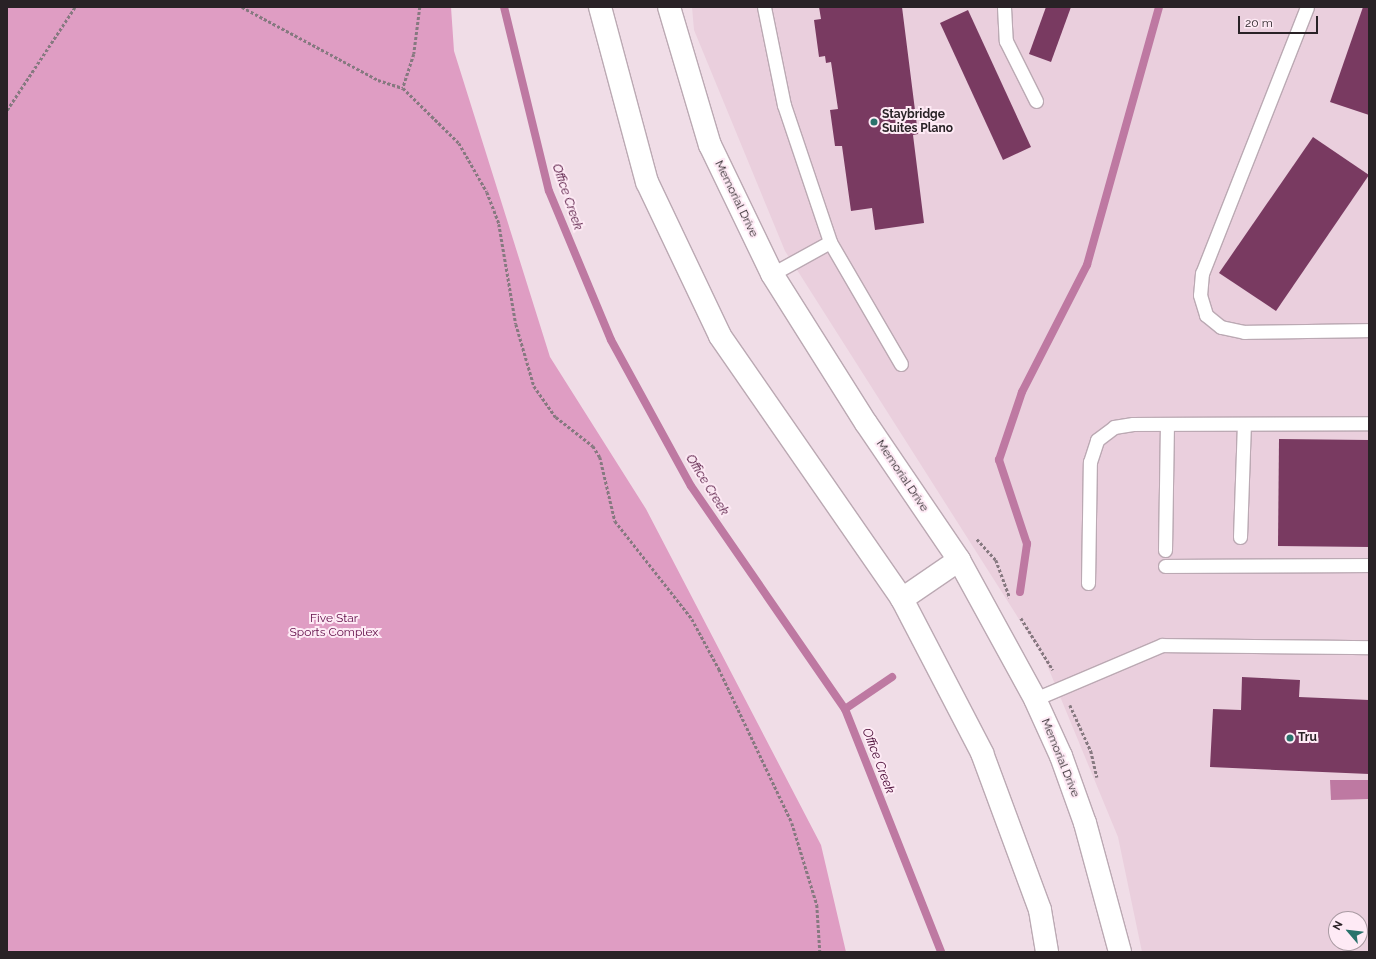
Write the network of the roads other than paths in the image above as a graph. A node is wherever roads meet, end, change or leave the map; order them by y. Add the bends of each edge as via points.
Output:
1 (600, 7) edge
2 (669, 7) edge
3 (764, 7) edge
4 (1004, 7) edge
5 (1307, 7) edge
6 (1036, 101) dead end
7 (830, 242) junction
8 (772, 274) junction
9 (1369, 330) edge
10 (901, 364) dead end
11 (1369, 423) edge
12 (1244, 424) junction
13 (1167, 425) junction
14 (1240, 537) dead end
15 (1165, 550) dead end
16 (959, 560) junction
17 (1369, 565) edge
18 (1165, 566) dead end
19 (1088, 583) dead end
20 (902, 599) junction
21 (1369, 647) edge
22 (1035, 699) junction
23 (1047, 952) edge
24 (1120, 952) edge

1 - 20 street via 647,182 720,336
2 - 8 street, Memorial Drive via 710,145
3 - 7 lane via 784,106
4 - 6 lane via 1006,41
5 - 9 lane via 1202,274 1200,295 1206,315 1221,327 1244,332
7 - 8 lane
7 - 10 lane
8 - 16 street, Memorial Drive via 866,422
11 - 12 lane
12 - 13 lane
12 - 14 lane
13 - 15 lane
13 - 19 lane via 1114,427 1097,440 1090,462
16 - 20 street
16 - 22 street, Memorial Drive
17 - 18 lane
20 - 23 street via 982,753 1040,910
21 - 22 lane via 1162,645
22 - 24 street, Memorial Drive via 1061,756 1085,823

